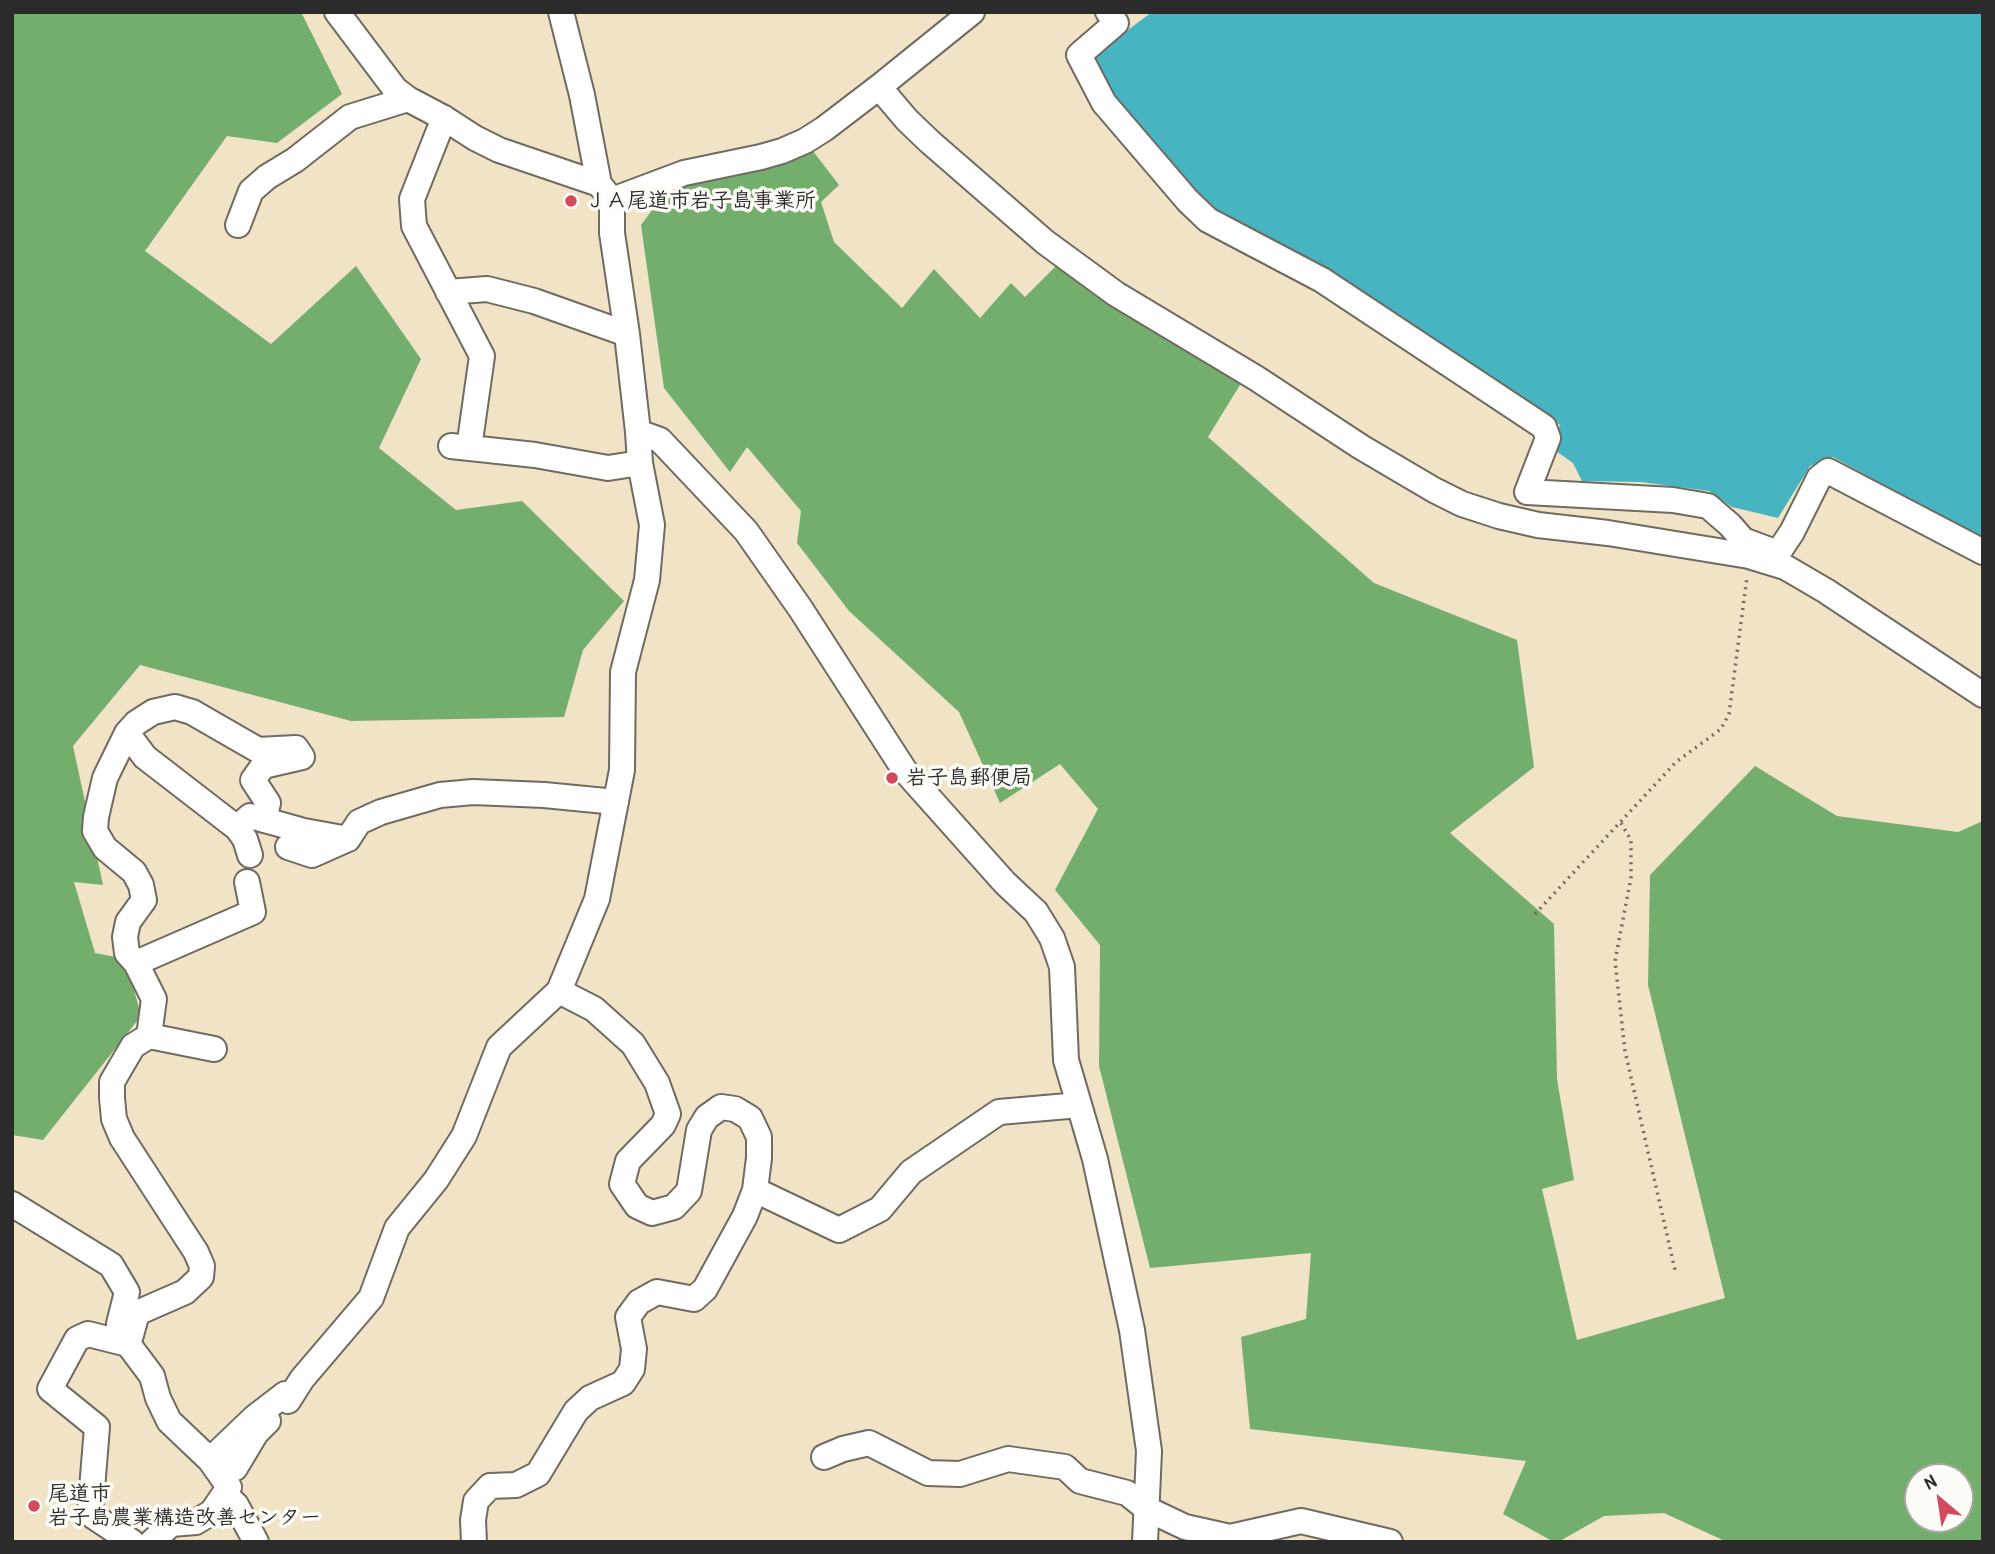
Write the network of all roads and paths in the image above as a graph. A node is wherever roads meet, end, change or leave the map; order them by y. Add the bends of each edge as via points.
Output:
1 (337, 12) edge
2 (561, 12) edge
3 (972, 12) edge
4 (1108, 12) edge
5 (879, 87) junction
6 (408, 99) junction
7 (444, 118) junction
8 (605, 192) junction
9 (237, 225) dead end
10 (448, 292) junction
11 (627, 334) junction
12 (638, 432) junction
13 (640, 463) junction
14 (1983, 552) edge
15 (1749, 556) junction
16 (1983, 695) edge
17 (127, 733) junction
18 (616, 802) junction
19 (264, 820) junction
20 (1620, 823) junction
21 (237, 828) junction
22 (348, 839) junction
23 (288, 847) dead end
24 (250, 855) dead end
25 (247, 882) dead end
26 (1535, 914) dead end
27 (136, 963) junction
28 (559, 991) junction
29 (149, 1036) junction
30 (214, 1049) dead end
31 (1078, 1101) junction
32 (755, 1190) junction
33 (12, 1205) edge
34 (1675, 1269) dead end
35 (128, 1344) junction
36 (288, 1401) junction
37 (824, 1457) dead end
38 (210, 1460) junction
39 (235, 1468) dead end
40 (225, 1494) junction
41 (1147, 1509) junction
42 (132, 1542) edge
43 (152, 1542) edge
44 (256, 1542) edge
45 (474, 1542) edge
46 (1144, 1542) edge
47 (1390, 1542) edge

1 - 6 street via 395,89
2 - 8 street
3 - 5 street
4 - 14 street via 1116,23 1079,55 1104,103 1188,201 1208,220 1322,281 1545,427 1548,438 1527,492 1709,506 1743,540 1778,553 1819,478 1828,471
5 - 8 street via 824,129 782,151
5 - 15 street via 930,142 1045,242 1116,294 1434,490 1462,504 1538,525
6 - 7 street
6 - 9 street via 350,117 267,177 251,191
7 - 8 street via 499,150
7 - 10 street via 412,199 414,226
8 - 11 street
10 - 11 street via 487,289
10 - 13 street via 482,356 460,447 608,468
11 - 12 street
12 - 13 street
12 - 31 street via 660,440 746,531 905,771 1036,912 1062,967 1066,1060
13 - 18 street via 652,525 647,580 623,672 622,770
15 - 16 street via 1785,567
15 - 20 path via 1729,714 1721,729 1676,762
17 - 19 street via 153,712 175,708 192,712 258,750 296,748 302,757 263,766 253,780 268,803
17 - 21 street via 145,757
17 - 27 street via 105,778 95,831 141,885 144,900 128,922 125,937 127,953
18 - 22 street via 473,792 440,795 359,822
18 - 28 street via 597,900
19 - 21 street via 250,816
19 - 22 street
20 - 26 path
20 - 34 path via 1631,840 1631,878 1615,961 1625,1051
21 - 24 street
22 - 23 street via 312,855
25 - 27 street via 253,912
27 - 29 street via 154,999
28 - 32 street via 594,1009 633,1044 657,1083 668,1114 628,1161 622,1184 637,1206 652,1213 674,1207 689,1192 699,1130 721,1107 750,1118 759,1137
28 - 36 street via 499,1047 464,1136 397,1228 371,1298
29 - 30 street
29 - 35 street via 133,1046 112,1082 114,1119 202,1266 201,1277 185,1292 137,1313
31 - 32 street via 1068,1106 999,1112 911,1172 880,1209 839,1230
31 - 41 street via 1096,1159 1132,1330 1150,1451
32 - 45 street via 705,1289 694,1299 657,1292 639,1302 628,1317 634,1349 632,1368 623,1383 590,1398 576,1411 538,1474 516,1485 491,1486 476,1501
33 - 35 street via 111,1265 127,1292 118,1324
35 - 38 street via 152,1376 169,1421
35 - 42 street via 88,1334 78,1339 50,1389 97,1427 90,1514
36 - 38 street via 285,1394 255,1416
36 - 39 street via 256,1433
37 - 41 street via 869,1443 928,1473 960,1474 1008,1459 1065,1467 1080,1481 1127,1493
38 - 40 street via 229,1487
40 - 43 street via 212,1513 196,1522 172,1524
40 - 44 street
41 - 46 street
41 - 47 street via 1185,1527 1230,1536 1301,1521

